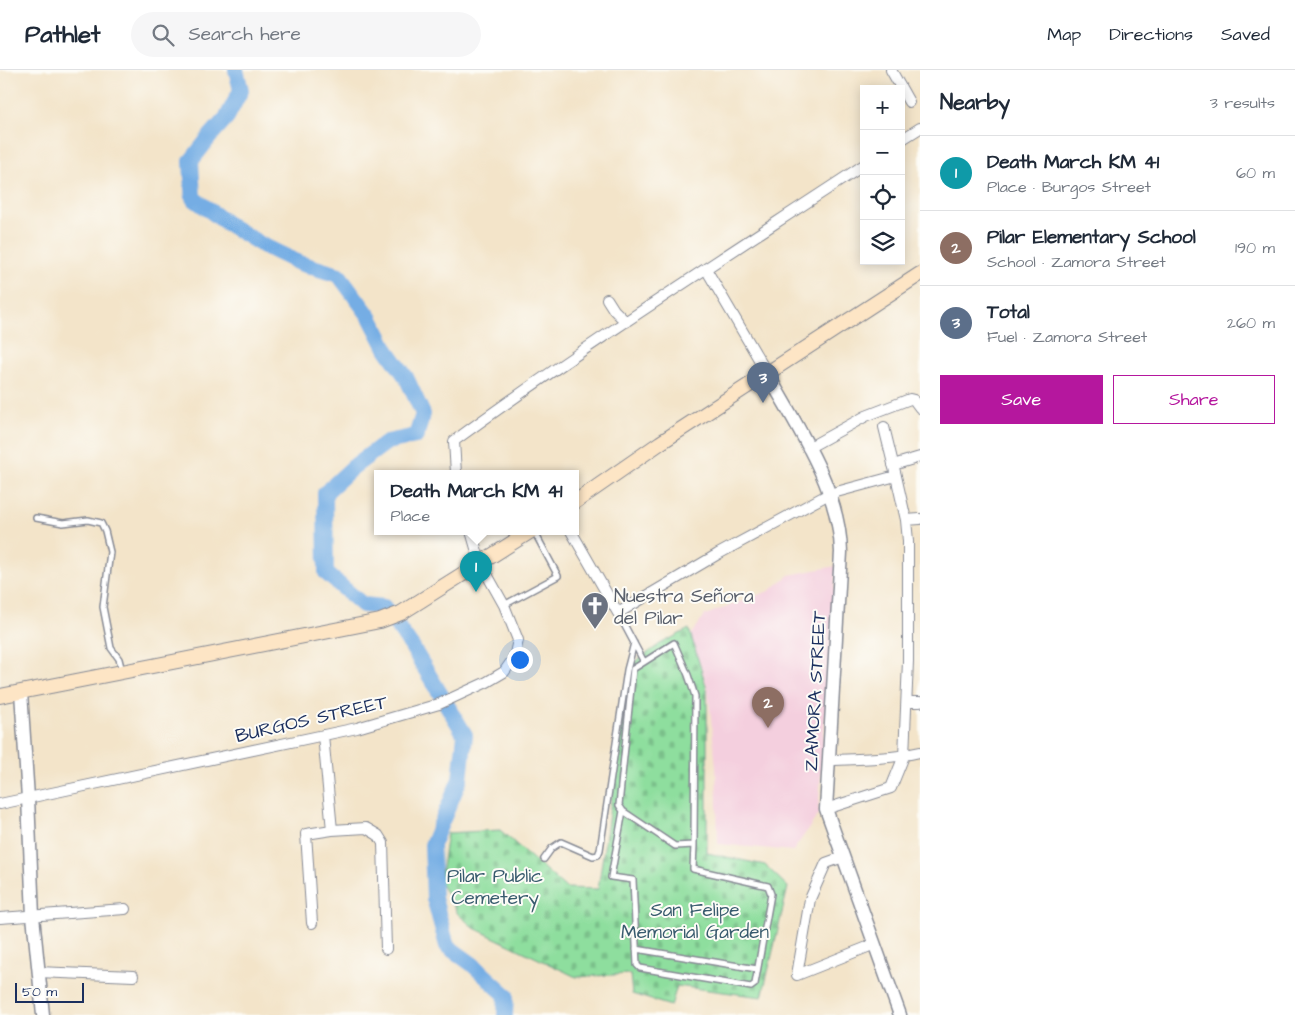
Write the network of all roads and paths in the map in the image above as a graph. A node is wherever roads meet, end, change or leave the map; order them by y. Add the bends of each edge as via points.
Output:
1 (891, 70) edge
2 (909, 102) dead end
3 (920, 128) edge
4 (905, 137) edge
5 (860, 168) edge
6 (706, 269) junction
7 (920, 274) edge
8 (607, 299) dead end
9 (626, 322) junction
10 (767, 373) junction
11 (920, 408) edge
12 (884, 427) dead end
13 (808, 448) junction
14 (920, 457) edge
15 (893, 465) junction
16 (456, 470) edge
17 (896, 476) junction
18 (829, 494) junction
19 (579, 499) edge
20 (36, 518) dead end
21 (920, 519) edge
22 (906, 520) junction
23 (472, 535) edge
24 (525, 535) edge
25 (534, 535) edge
26 (573, 535) edge
27 (920, 555) edge
28 (909, 556) junction
29 (480, 562) junction
30 (504, 605) junction
31 (618, 613) junction
32 (634, 643) junction
33 (920, 660) edge
34 (908, 661) junction
35 (644, 662) junction
36 (122, 672) junction
37 (21, 692) junction
38 (0, 696) edge
39 (906, 702) junction
40 (920, 702) edge
41 (324, 735) junction
42 (920, 752) edge
43 (904, 756) junction
44 (828, 760) junction
45 (28, 798) junction
46 (0, 804) edge
47 (607, 806) junction
48 (618, 806) junction
49 (826, 809) junction
50 (622, 811) junction
51 (332, 830) junction
52 (694, 846) junction
53 (843, 857) junction
54 (544, 859) dead end
55 (125, 908) dead end
56 (33, 916) junction
57 (0, 918) edge
58 (312, 923) dead end
59 (875, 944) junction
60 (386, 949) dead end
61 (636, 949) junction
62 (757, 970) junction
63 (38, 972) junction
64 (133, 976) dead end
65 (43, 1015) edge
66 (900, 1015) edge

1 - 2 street
3 - 4 street
5 - 6 street
6 - 9 street
6 - 10 street
7 - 10 main road
8 - 9 street
9 - 16 street via 501,406 454,442
10 - 13 street, ZAMORA STREET
10 - 19 main road
11 - 13 street via 910,399 881,409
12 - 15 street
13 - 18 street, ZAMORA STREET
14 - 15 street
15 - 17 street
17 - 18 street
17 - 22 street
18 - 31 street
18 - 44 street, ZAMORA STREET via 838,520 841,552
20 - 36 lane via 62,523 88,520 101,524 105,531 110,552 103,607 110,648 119,659
21 - 22 street
22 - 28 street
23 - 29 street, BURGOS STREET
24 - 29 main road
25 - 30 lane via 558,576
26 - 31 street
27 - 28 street
28 - 34 street
29 - 30 street, BURGOS STREET
29 - 36 main road via 401,613 380,620
30 - 41 street, BURGOS STREET via 518,640 514,658 504,672 439,704
31 - 32 lane
32 - 35 lane
32 - 47 lane
33 - 34 street
34 - 39 street
35 - 48 lane via 633,670
35 - 52 lane via 674,643 695,696
36 - 37 main road
37 - 38 main road
37 - 45 street
39 - 40 street
39 - 43 street
41 - 45 street, BURGOS STREET
41 - 51 street
42 - 43 street
43 - 44 street
43 - 49 street via 891,788
44 - 49 street, ZAMORA STREET
45 - 46 street, BURGOS STREET
45 - 56 street
47 - 48 lane
47 - 54 lane via 598,855 593,856 561,842
48 - 50 lane
49 - 53 street, ZAMORA STREET
50 - 52 lane via 675,846
50 - 61 lane via 611,877 633,880
51 - 58 street via 306,834
51 - 60 street via 366,828 383,842
52 - 62 lane via 693,869 768,886 771,894
53 - 59 street, ZAMORA STREET
53 - 59 street via 826,863 810,899 797,975
55 - 56 street
56 - 57 street
56 - 63 street
59 - 66 street, ZAMORA STREET
61 - 62 lane
61 - 62 lane via 640,968 695,978 751,987 755,984
63 - 64 street
63 - 65 street

